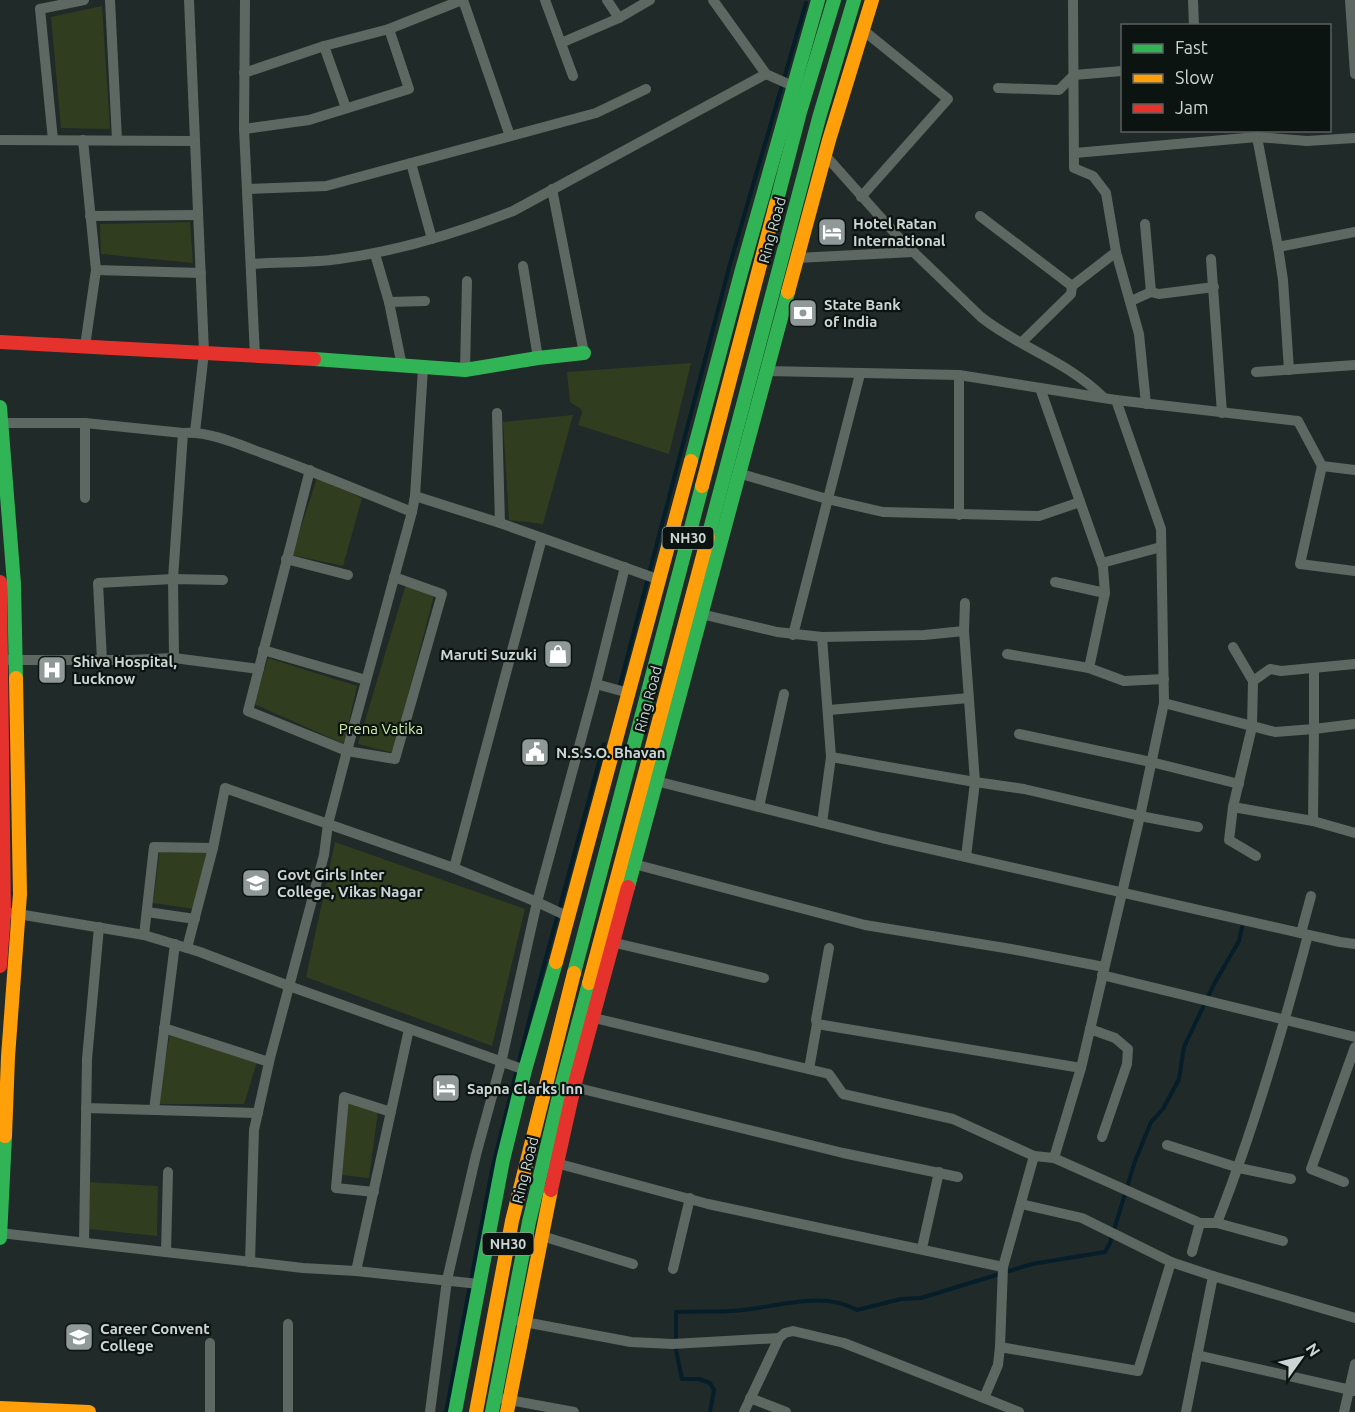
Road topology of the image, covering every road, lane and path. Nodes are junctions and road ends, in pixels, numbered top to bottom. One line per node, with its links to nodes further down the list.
1 (84, 0): 39 (street)
2 (110, 0): 41 (street)
3 (189, 0): 42 (street)
4 (245, 0): 24 (street)
5 (462, 0): 19 (street); 35 (street)
6 (545, 0): 21 (street)
7 (607, 0): 17 (street)
8 (650, 0): 17 (street)
9 (713, 0): 28 (street)
10 (818, 0): 29 (main road)
11 (834, 0): 148 (main road, Ring Road / NH30)
12 (872, 0): 20 (main road)
13 (1073, 0): 26 (street)
14 (1193, 0): 18 (street)
15 (1350, 0): 25 (street)
16 (855, 3): 191 (main road, Ring Road / NH30)
17 (619, 18): 21 (street)
18 (1194, 24)
19 (389, 29): 22 (street); 32 (street)
20 (863, 30): 45 (main road); 49 (street)
21 (561, 43): 27 (street)
22 (324, 46): 24 (street); 32 (street)
23 (1121, 71): 26 (street)
24 (244, 73): 33 (street)
25 (1355, 74)
26 (1074, 75): 30 (street); 44 (street)
27 (573, 76)
28 (771, 77): 29 (street); 48 (street)
29 (791, 86): 120 (main road)
30 (998, 88)
31 (646, 89): 35 (street)
32 (346, 108): 33 (street)
33 (244, 129): 47 (street)
34 (1200, 132): 43 (street)
35 (510, 136): 46 (street)
36 (1257, 137): 37 (street); 43 (street); 56 (street)
37 (1355, 138)
38 (0, 140): 39 (street)
39 (53, 140): 40 (street)
40 (83, 140): 41 (street); 51 (street)
41 (117, 141): 42 (street)
42 (195, 141): 50 (street)
43 (1200, 142): 44 (street)
44 (1075, 153): 58 (street)
45 (825, 155): 49 (street); 60 (main road)
46 (411, 163): 47 (street); 55 (street)
47 (247, 189): 62 (street)
48 (552, 189): 55 (street); 77 (street)
49 (861, 197): 57 (street)
50 (198, 215): 51 (street); 65 (street)
51 (90, 216): 64 (street)
52 (980, 216): 67 (street)
53 (1145, 224): 69 (street)
54 (1355, 232): 56 (street)
55 (432, 239): 59 (street)
56 (1278, 247): 84 (street)
57 (913, 252): 60 (street); 74 (street)
58 (1116, 252): 67 (street); 71 (street)
59 (375, 254): 62 (street); 72 (street)
60 (797, 258): 85 (main road)
61 (1211, 259): 68 (street)
62 (252, 264): 78 (street)
63 (523, 266): 79 (street)
64 (96, 270): 65 (street); 75 (street)
65 (201, 273): 76 (street)
66 (467, 281): 83 (street)
67 (1072, 286): 74 (street)
68 (1214, 287): 69 (street); 94 (street)
69 (1151, 292): 71 (street)
70 (424, 301): 72 (street)
71 (1131, 301): 92 (street)
72 (389, 302): 81 (street)
73 (0, 342): 75 (main road)
74 (1022, 342): 90 (street)
75 (85, 346): 76 (main road)
76 (204, 352): 78 (main road); 98 (street)
77 (585, 353): 79 (main road)
78 (255, 356): 81 (main road)
79 (538, 358): 83 (main road)
80 (1355, 365): 84 (street)
81 (402, 366): 82 (main road)
82 (423, 368): 83 (main road); 104 (street)
83 (465, 370)
84 (1288, 370): 86 (street)
85 (766, 371): 87 (street); 103 (main road)
86 (1256, 372)
87 (860, 374): 88 (street); 106 (street)
88 (959, 375): 89 (street); 109 (street)
89 (1040, 388): 90 (street); 107 (street)
90 (1103, 397): 91 (street)
91 (1116, 400): 92 (street); 112 (street)
92 (1146, 404): 94 (street)
93 (0, 407): 96 (main road)
94 (1222, 412): 100 (street)
95 (497, 413): 110 (street)
96 (1, 423): 97 (street); 136 (main road)
97 (85, 423): 99 (street); 105 (street)
98 (195, 432): 99 (street); 101 (street)
99 (183, 433): 119 (street)
100 (1322, 466): 102 (street); 116 (street)
101 (310, 470): 108 (street); 113 (street)
102 (1355, 470)
103 (738, 473): 106 (street); 126 (main road)
104 (415, 496): 108 (street); 110 (street)
105 (85, 498)
106 (827, 499): 109 (street); 129 (street)
107 (1080, 502): 109 (street); 114 (street)
108 (412, 512): 118 (street)
109 (959, 515)
110 (500, 523): 111 (street)
111 (542, 538): 115 (street); 179 (street)
112 (1161, 547): 114 (street); 142 (street)
113 (286, 560): 117 (street); 132 (street)
114 (1102, 563): 124 (street)
115 (625, 567): 120 (street); 145 (street)
116 (1355, 570)
117 (348, 575)
118 (394, 577): 143 (street); 157 (street)
119 (173, 579): 121 (street); 134 (street); 137 (street)
120 (657, 579): 146 (main road)
121 (223, 580)
122 (0, 582): 127 (main road)
123 (1055, 582): 124 (street)
124 (1105, 593): 139 (street)
125 (965, 603): 128 (street)
126 (700, 614): 129 (street); 162 (main road)
127 (0, 621): 135 (main road)
128 (964, 631): 130 (street); 149 (street)
129 (793, 635): 130 (street)
130 (822, 637): 151 (street)
131 (1233, 647): 144 (street)
132 (263, 650): 141 (street); 143 (street)
133 (1007, 654): 139 (street)
134 (174, 658): 137 (street); 141 (street)
135 (0, 660): 136 (street); 152 (main road)
136 (16, 660): 137 (street); 159 (main road)
137 (102, 660)
138 (1355, 664): 140 (street)
139 (1089, 668): 142 (street)
140 (1314, 668): 144 (street); 155 (street)
141 (259, 669): 157 (street)
142 (1164, 679): 150 (street)
143 (366, 680): 157 (street)
144 (1253, 681): 154 (street)
145 (601, 686): 146 (street); 182 (street)
146 (626, 692): 148 (main road); 186 (main road)
147 (784, 694): 165 (street)
148 (646, 697): 269 (main road, Ring Road / NH30)
149 (969, 698): 151 (street); 163 (street)
150 (1164, 703): 154 (street); 161 (street)
151 (829, 710): 160 (street)
152 (0, 713): 158 (main road)
153 (1355, 724): 155 (street)
154 (1252, 727): 155 (street); 164 (street)
155 (1314, 729): 168 (street)
156 (1019, 734): 161 (street)
157 (347, 751): 170 (street)
158 (1, 756): 159 (street); 173 (main road)
159 (18, 756): 174 (main road)
160 (831, 757): 163 (street); 169 (street)
161 (1151, 762): 164 (street); 167 (street)
162 (656, 781): 165 (street); 178 (main road)
163 (975, 782): 167 (street); 177 (street)
164 (1239, 784): 166 (street)
165 (759, 807): 169 (street)
166 (1233, 807): 168 (street); 176 (street)
167 (1140, 816): 171 (street); 180 (street)
168 (1313, 821): 172 (street)
169 (822, 823): 177 (street)
170 (328, 824): 175 (street); 179 (street); 199 (street)
171 (1198, 827)
172 (1355, 833)
173 (3, 837): 174 (street); 184 (main road)
174 (20, 838): 185 (main road)
175 (213, 848): 183 (street); 187 (street)
176 (1256, 856)
177 (966, 857): 180 (street)
178 (634, 864): 191 (main road); 197 (street)
179 (454, 868): 182 (street)
180 (1122, 892): 190 (street); 197 (street)
181 (1311, 896): 190 (street)
182 (537, 902): 186 (street); 209 (street)
183 (147, 912): 187 (street); 189 (street)
184 (2, 913): 185 (street); 196 (main road)
185 (19, 914): 188 (street); 233 (main road)
186 (566, 916): 209 (main road)
187 (195, 919): 194 (street)
188 (99, 927): 189 (street); 213 (street)
189 (144, 934): 192 (street)
190 (1304, 934): 193 (street); 201 (street)
191 (607, 941): 198 (street); 200 (main road); 212 (main road, Ring Road / NH30)
192 (175, 944): 194 (street); 203 (street)
193 (1355, 944)
194 (187, 948): 199 (street)
195 (829, 948): 202 (street)
196 (0, 966)
197 (1103, 971): 201 (street); 205 (street)
198 (764, 978)
199 (289, 986): 204 (street); 208 (street)
200 (594, 1018): 211 (street); 212 (main road)
201 (1285, 1021): 206 (street); 222 (street)
202 (818, 1024): 210 (street); 211 (street)
203 (164, 1028): 208 (street); 214 (street)
204 (409, 1029): 209 (street); 215 (street)
205 (1090, 1029): 210 (street); 217 (street)
206 (1355, 1037)
207 (1355, 1047): 227 (street)
208 (269, 1062): 216 (street)
209 (515, 1067): 247 (street); 248 (main road)
210 (1081, 1068): 220 (street)
211 (809, 1069): 219 (street)
212 (568, 1086): 221 (main road); 224 (street); 250 (main road, Ring Road / NH30)
213 (86, 1108): 214 (street); 236 (street)
214 (154, 1110): 216 (street)
215 (391, 1112): 228 (street); 228 (street)
216 (258, 1113): 240 (street)
217 (1102, 1137)
218 (1167, 1145): 222 (street)
219 (1034, 1156): 220 (street); 230 (street)
220 (1054, 1158): 231 (street)
221 (556, 1163): 229 (street); 234 (main road)
222 (1239, 1168): 226 (street); 232 (street)
223 (168, 1172): 238 (street)
224 (939, 1172): 225 (street); 237 (street)
225 (958, 1177)
226 (1291, 1179)
227 (1344, 1182)
228 (374, 1192): 245 (street)
229 (690, 1198): 237 (street); 244 (street)
230 (1021, 1204): 241 (street); 243 (street)
231 (1200, 1222): 232 (street); 239 (street)
232 (1217, 1223): 235 (street)
233 (0, 1235): 236 (street)
234 (542, 1236): 242 (street); 251 (main road)
235 (1283, 1240)
236 (84, 1242): 238 (street)
237 (922, 1248): 243 (street)
238 (166, 1252): 240 (street)
239 (1192, 1252)
240 (250, 1262): 245 (street)
241 (1171, 1262): 246 (street); 255 (street)
242 (633, 1264)
243 (1003, 1267): 255 (street)
244 (673, 1269)
245 (356, 1271): 247 (street)
246 (1213, 1276): 249 (street); 256 (street)
247 (449, 1281): 248 (street); 267 (street)
248 (475, 1284): 268 (main road)
249 (1355, 1318)
250 (510, 1321): 251 (street); 259 (main road, Ring Road / NH30)
251 (525, 1321): 253 (street); 262 (main road)
252 (288, 1324): 266 (street)
253 (779, 1338): 260 (street); 261 (street)
254 (210, 1343): 265 (street)
255 (1000, 1347): 261 (street)
256 (1197, 1355): 258 (street); 275 (street)
257 (1355, 1365): 258 (street)
258 (1352, 1390): 276 (street)
259 (495, 1396): 262 (street); 270 (main road, Ring Road / NH30)
260 (750, 1398): 272 (street); 273 (street)
261 (984, 1398): 274 (street)
262 (508, 1406): 271 (street)
263 (0, 1408): 264 (main road)
264 (89, 1412)
265 (210, 1412)
266 (288, 1412)
267 (430, 1412)
268 (455, 1412)
269 (476, 1412)
270 (492, 1412)
271 (574, 1412)
272 (744, 1412)
273 (786, 1412)
274 (1019, 1412)
275 (1186, 1412)
276 (1344, 1412)

